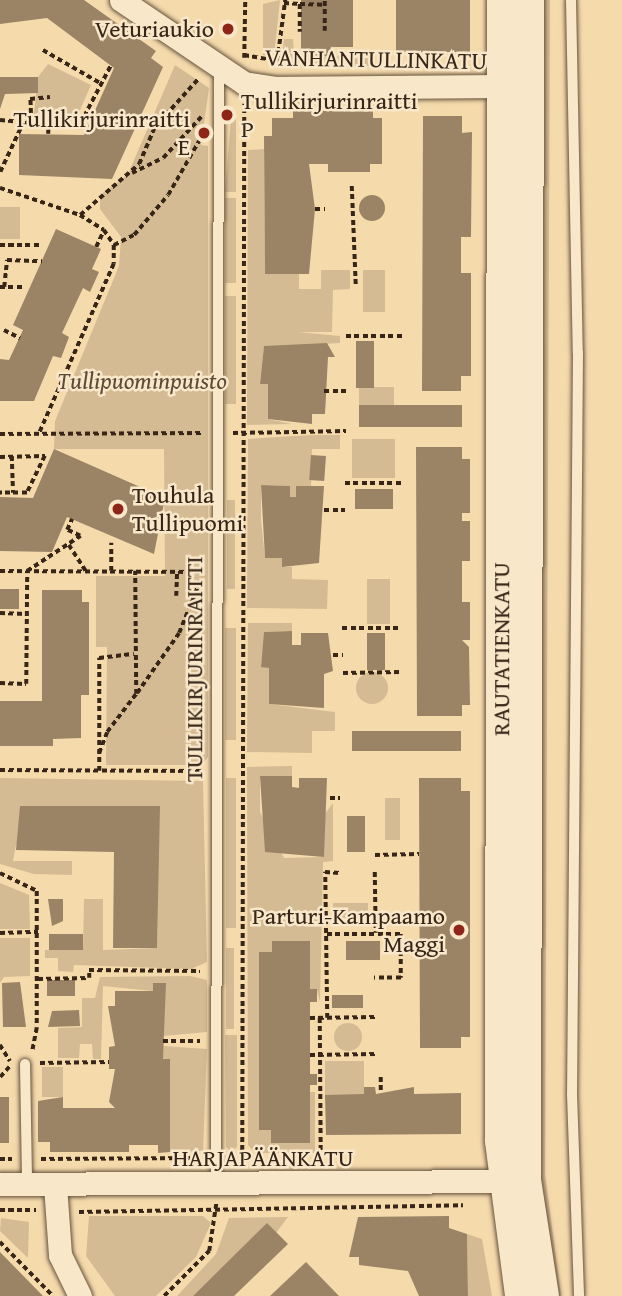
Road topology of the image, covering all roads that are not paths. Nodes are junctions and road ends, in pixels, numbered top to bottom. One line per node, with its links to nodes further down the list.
1 (121, 0): 5 (street, VANHANTULLINKATU)
2 (503, 0): 6 (main road, RAUTATIENKATU)
3 (528, 0): 6 (main road, RAUTATIENKATU)
4 (571, 0): 16 (lane)
5 (218, 68): 6 (street, VANHANTULLINKATU); 11 (lane, TULLIKIRJURINRAITTI)
6 (516, 86): 8 (main road, RAUTATIENKATU)
7 (26, 1064): 10 (lane)
8 (514, 1181): 11 (street, HARJAPÄÄNKATU); 14 (main road, RAUTATIENKATU); 15 (main road, RAUTATIENKATU)
9 (0, 1184): 10 (street, HARJAPÄÄNKATU)
10 (27, 1184): 12 (street, HARJAPÄÄNKATU)
11 (216, 1184): 12 (street, HARJAPÄÄNKATU)
12 (55, 1185): 13 (street)
13 (79, 1296)
14 (521, 1296)
15 (543, 1296)
16 (579, 1296)

